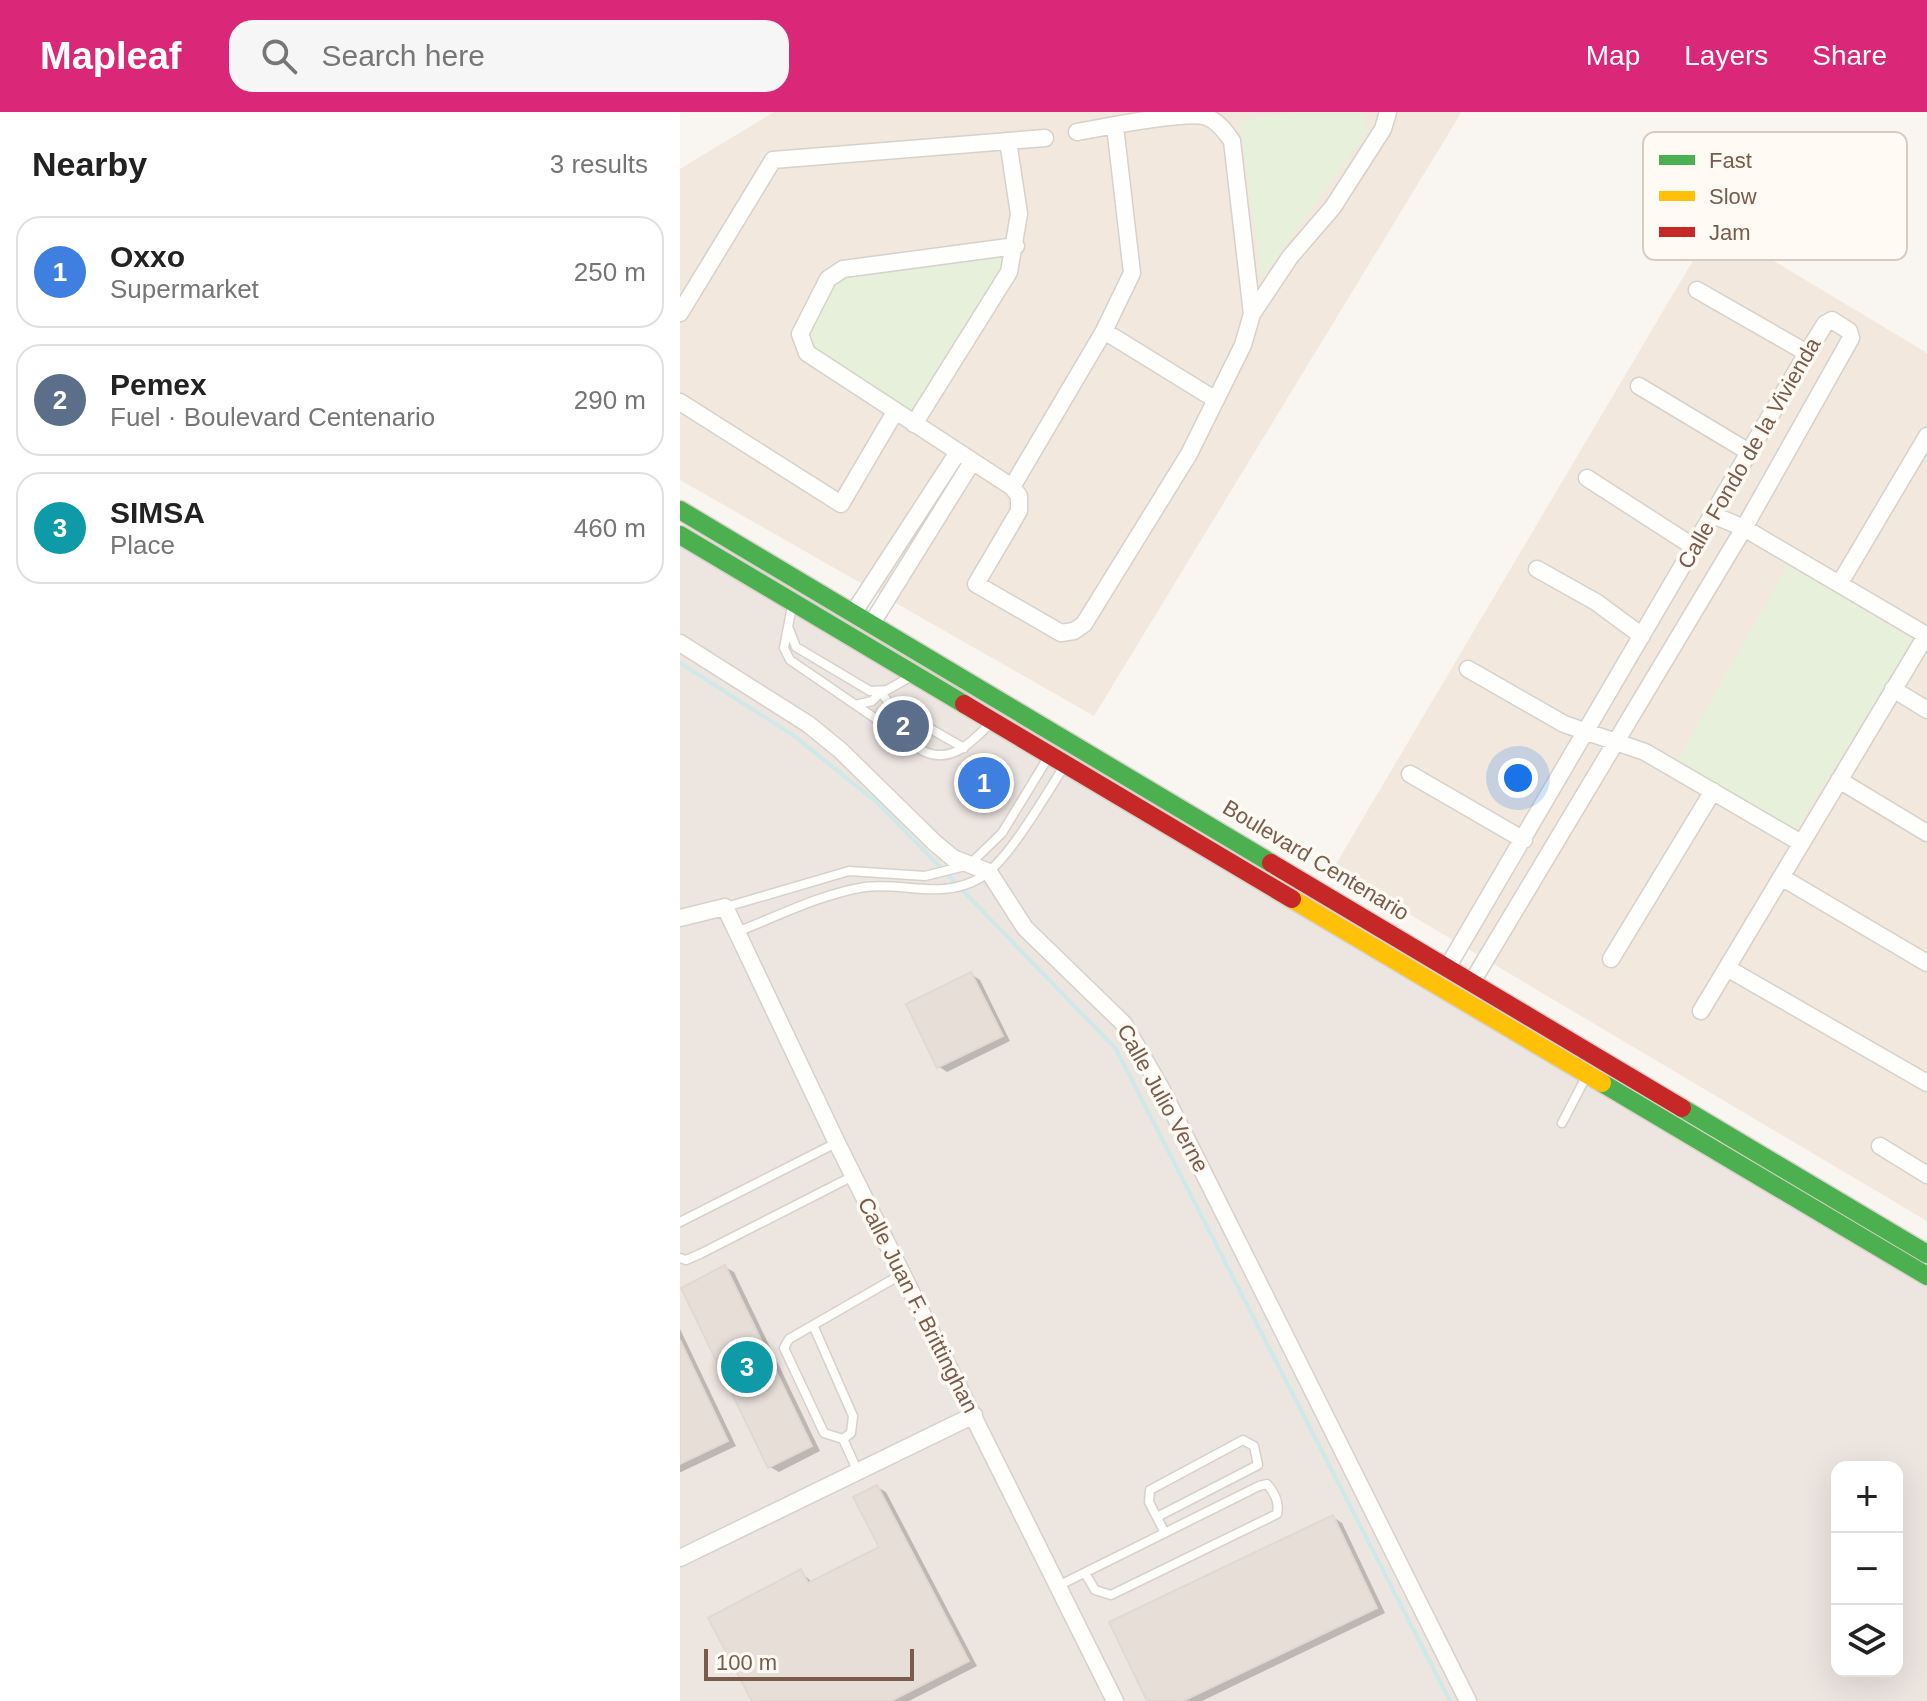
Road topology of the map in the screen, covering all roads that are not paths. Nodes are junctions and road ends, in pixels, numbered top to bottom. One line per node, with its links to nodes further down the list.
1 (1388, 112): 9 (street)
2 (1115, 126): 3 (street); 9 (street); 10 (street)
3 (1077, 132)
4 (1045, 138): 5 (street)
5 (1008, 141): 6 (street); 8 (street)
6 (1016, 246): 15 (street); 16 (street)
7 (1697, 290): 11 (street)
8 (680, 313)
9 (1252, 314): 13 (street)
10 (1104, 331): 13 (street); 21 (street)
11 (1807, 353): 18 (street, Calle Fondo de la Vivienda); 24 (street, Calle Fondo de la Vivienda)
12 (1639, 386): 18 (street)
13 (1216, 400): 21 (street)
14 (680, 402): 15 (street)
15 (895, 412): 16 (street)
16 (914, 424): 19 (street)
17 (1927, 436): 29 (street)
18 (1749, 452): 23 (street, Calle Fondo de la Vivienda)
19 (965, 457): 21 (street); 31 (street); 32 (street)
20 (1587, 478): 26 (street)
21 (1012, 487)
22 (680, 512): 31 (main road, Boulevard Centenario)
23 (1713, 515): 24 (street); 26 (street, Calle Fondo de la Vivienda)
24 (1744, 528): 29 (street); 47 (street, Calle Fondo de la Vivienda)
25 (680, 535): 28 (main road, Boulevard Centenario)
26 (1694, 547): 35 (street, Calle Fondo de la Vivienda)
27 (1537, 569): 35 (street)
28 (753, 577): 30 (main road, Boulevard Centenario); 32 (main road)
29 (1840, 583): 34 (street)
30 (793, 600): 33 (lane); 38 (main road, Boulevard Centenario)
31 (854, 612): 32 (main road, Boulevard Centenario)
32 (872, 623): 46 (main road, Boulevard Centenario)
33 (788, 624): 40 (lane); 41 (lane)
34 (1927, 634): 39 (street)
35 (1642, 636): 45 (street, Calle Fondo de la Vivienda)
36 (680, 643): 58 (street)
37 (1468, 669): 45 (street)
38 (917, 673): 40 (lane); 43 (main road, Boulevard Centenario)
39 (1893, 689): 42 (street); 53 (street)
40 (881, 692): 41 (lane); 44 (lane)
41 (858, 704): 50 (lane)
42 (1927, 710)
43 (995, 719): 49 (lane); 51 (main road, Boulevard Centenario)
44 (902, 722): 49 (lane); 50 (lane)
45 (1587, 731): 47 (street); 56 (street, Calle Fondo de la Vivienda)
46 (1062, 735): 48 (main road, Boulevard Centenario); 51 (lane)
47 (1615, 742): 54 (street); 71 (street, Calle Fondo de la Vivienda)
48 (1079, 745): 51 (lane); 61 (main road, Boulevard Centenario)
49 (964, 748): 50 (lane)
50 (923, 751)
51 (1059, 758): 58 (lane); 59 (lane); 63 (main road, Boulevard Centenario)
52 (1410, 774): 56 (street)
53 (1839, 780): 55 (street); 57 (street)
54 (1713, 791): 57 (street); 67 (street)
55 (1927, 833)
56 (1524, 840): 69 (street, Calle Fondo de la Vivienda)
57 (1801, 843): 60 (street)
58 (962, 867): 59 (street); 62 (lane)
59 (989, 872): 65 (lane); 98 (street, Calle Julio Verne)
60 (1781, 877): 68 (street); 70 (street)
61 (1323, 893): 63 (main road); 69 (main road, Boulevard Centenario)
62 (725, 907): 64 (street); 65 (street, Calle Juan F. Brittinghan)
63 (1312, 912): 66 (main road, Boulevard Centenario)
64 (680, 918)
65 (737, 932): 77 (street, Calle Juan F. Brittinghan)
66 (1369, 946): 71 (main road); 74 (main road, Boulevard Centenario)
67 (1611, 959)
68 (1927, 963)
69 (1447, 968): 71 (main road, Boulevard Centenario)
70 (1727, 968): 72 (street); 75 (street)
71 (1472, 982): 73 (main road, Boulevard Centenario)
72 (1701, 1011)
73 (1597, 1057): 74 (lane); 81 (main road, Boulevard Centenario)
74 (1586, 1077): 76 (lane); 82 (main road, Boulevard Centenario)
75 (1927, 1083)
76 (1562, 1123)
77 (837, 1143): 80 (street, Calle Juan F. Brittinghan); 83 (lane)
78 (1880, 1146): 79 (street)
79 (1927, 1175)
80 (854, 1176): 85 (lane); 86 (street, Calle Juan F. Brittinghan)
81 (1810, 1184): 82 (main road); 84 (main road, Boulevard Centenario)
82 (1799, 1202): 87 (main road, Boulevard Centenario)
83 (680, 1222)
84 (1927, 1254)
85 (680, 1258)
86 (902, 1274): 88 (lane); 89 (street, Calle Juan F. Brittinghan)
87 (1927, 1276)
88 (813, 1325): 90 (lane); 90 (lane)
89 (974, 1415): 91 (street); 96 (street, Calle Juan F. Brittinghan)
90 (843, 1439): 91 (lane)
91 (858, 1472): 94 (street)
92 (1157, 1517): 92 (lane); 93 (lane)
93 (1165, 1533): 95 (lane); 95 (lane)
94 (680, 1558)
95 (1085, 1573): 96 (lane)
96 (1058, 1586): 97 (street, Calle Juan F. Brittinghan)
97 (1115, 1701)
98 (1468, 1701)

